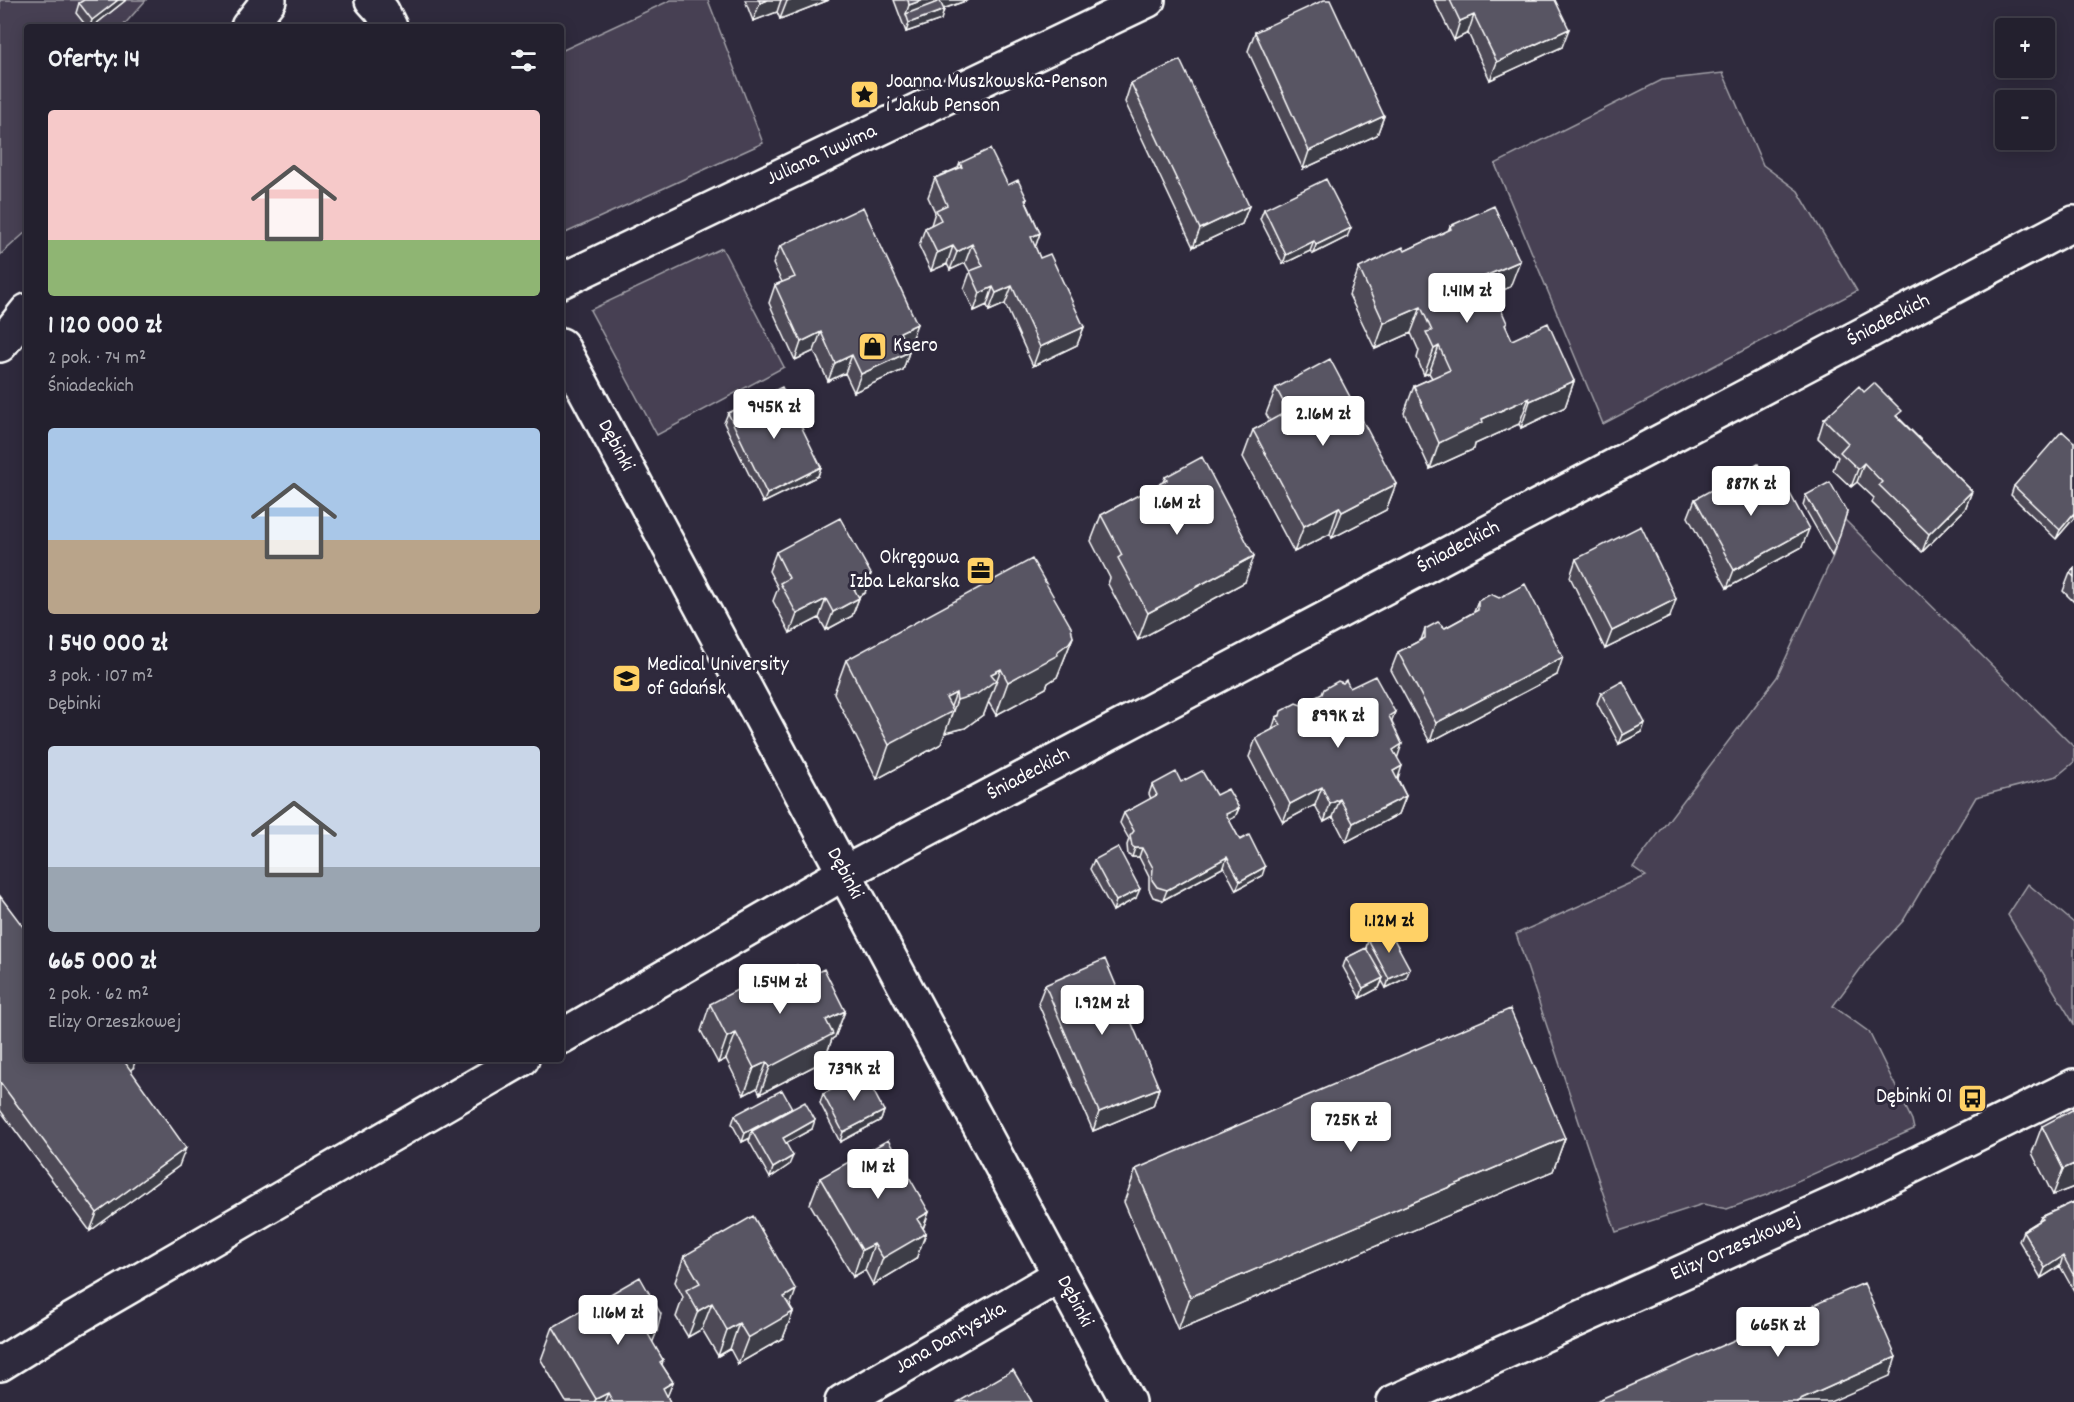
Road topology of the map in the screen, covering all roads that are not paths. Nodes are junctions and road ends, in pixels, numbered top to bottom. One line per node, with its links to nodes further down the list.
1 (269, 0): 4 (street)
2 (372, 0): 5 (street)
3 (1148, 0): 7 (street, Juliana Tuwima)
4 (250, 24)
5 (388, 24)
6 (2074, 224): 11 (street, Śniadeckich)
7 (564, 280)
8 (24, 315): 9 (street)
9 (0, 345)
10 (564, 351): 11 (street, Dębinki)
11 (844, 873): 12 (street, Śniadeckich); 15 (street, Dębinki)
12 (564, 1035)
13 (517, 1062): 16 (street)
14 (2074, 1086): 19 (street, Elizy Orzeszkowej)
15 (1060, 1275): 17 (street, Jana Dantyszka); 18 (street, Dębinki)
16 (0, 1364)
17 (842, 1402)
18 (1128, 1402)
19 (1394, 1402)

